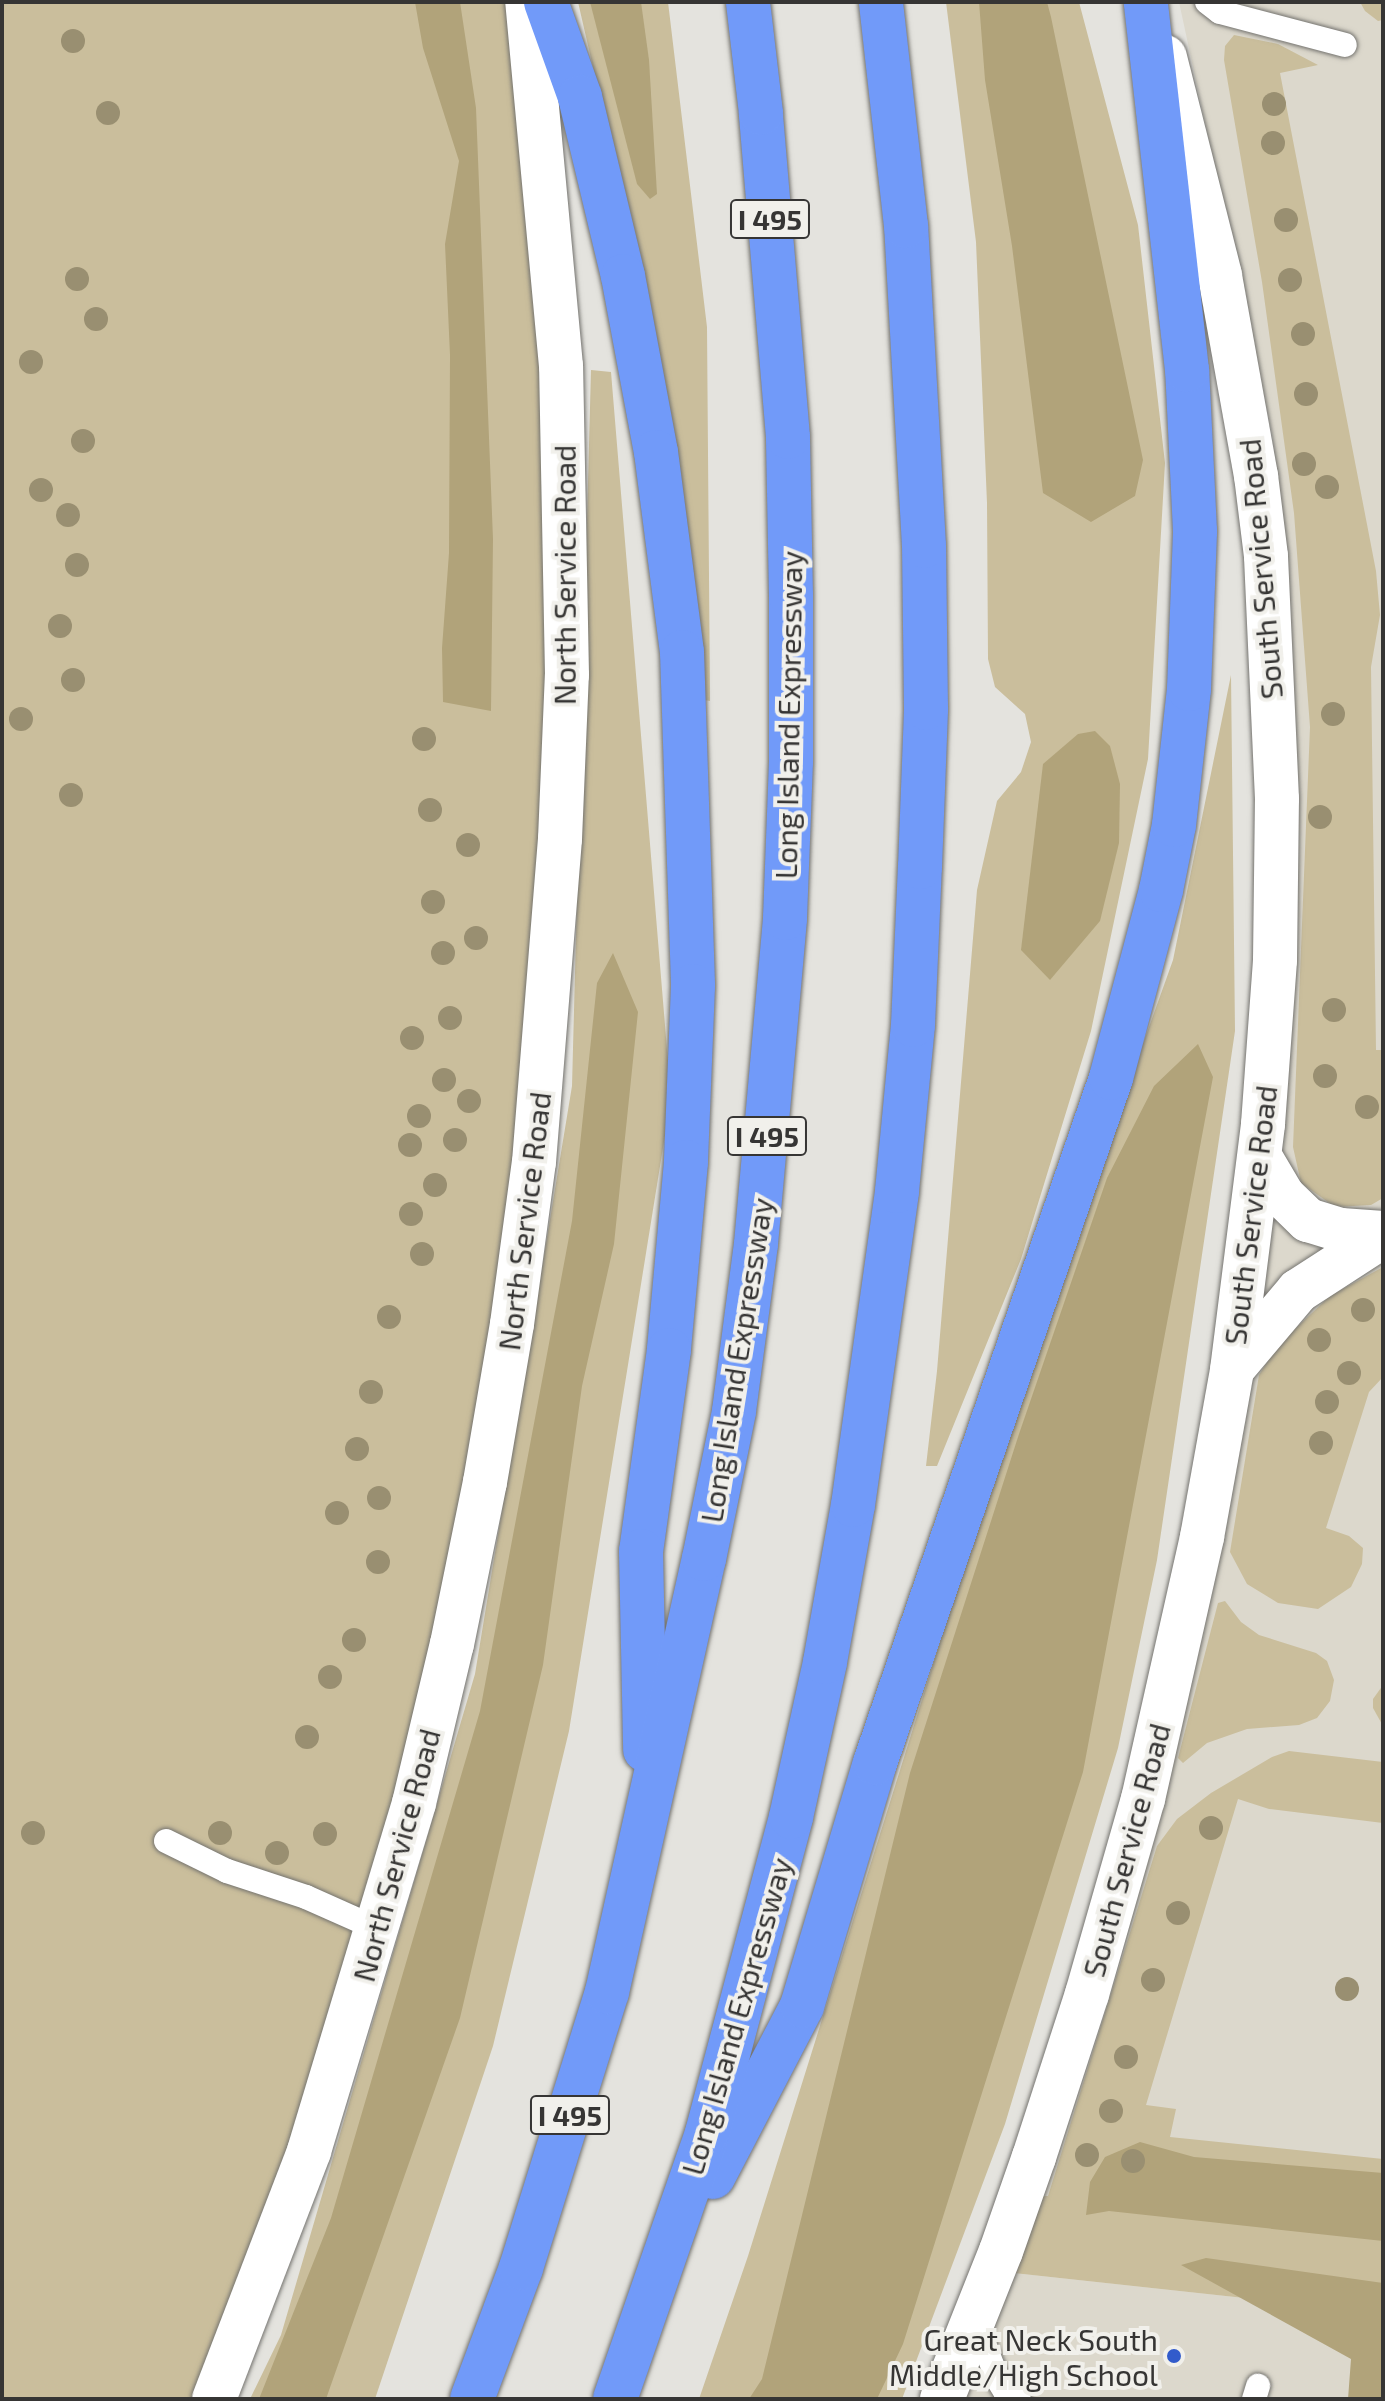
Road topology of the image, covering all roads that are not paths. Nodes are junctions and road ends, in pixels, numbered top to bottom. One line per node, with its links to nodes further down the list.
1 (527, 2): 13 (main road, North Service Road)
2 (546, 2): 11 (highway)
3 (748, 2): 11 (highway, Long Island Expressway / I 495)
4 (881, 2): 14 (highway, Long Island Expressway)
5 (1148, 2): 8 (main road, South Service Road); 14 (highway)
6 (1207, 2): 7 (lane)
7 (1345, 45)
8 (1260, 1157): 9 (main road); 10 (main road, South Service Road)
9 (1383, 1234): 10 (main road)
10 (1232, 1370): 15 (main road, South Service Road)
11 (646, 1824): 17 (highway, Long Island Expressway / I 495)
12 (166, 1841): 13 (lane)
13 (378, 1929): 16 (main road, North Service Road)
14 (655, 2289): 18 (highway, Long Island Expressway)
15 (975, 2319): 19 (main road, South Service Road); 20 (lane)
16 (214, 2399)
17 (472, 2399)
18 (615, 2399)
19 (942, 2399)
20 (1019, 2399)

